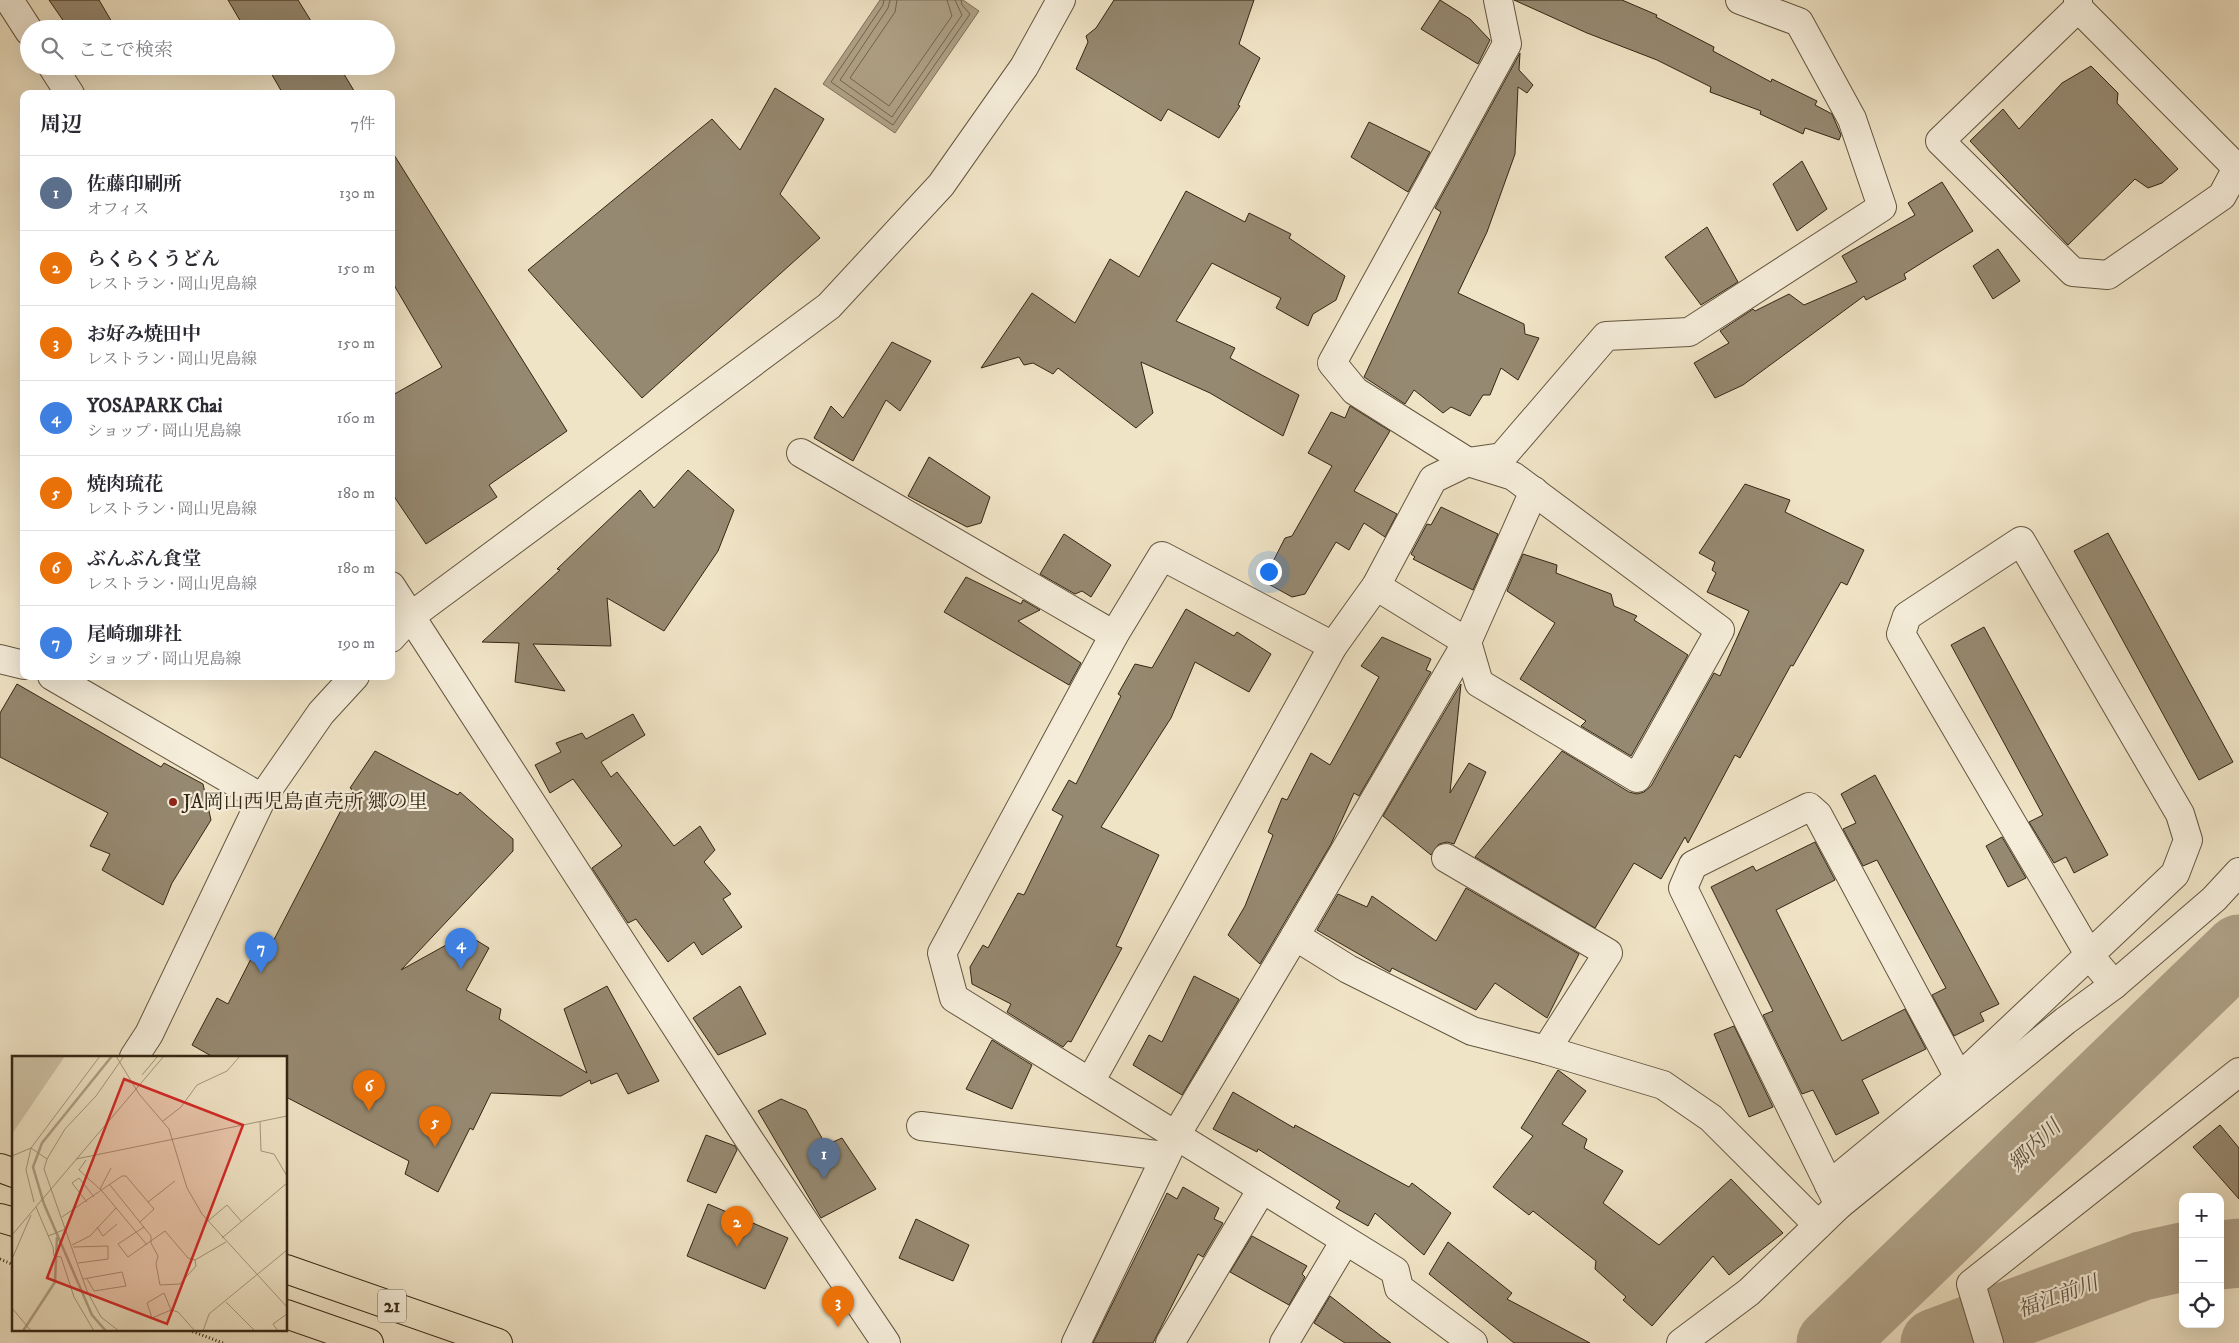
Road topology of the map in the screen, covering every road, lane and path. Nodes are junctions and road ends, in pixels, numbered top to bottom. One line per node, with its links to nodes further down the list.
1 (9, 0): 6 (street)
2 (1061, 0): 14 (street)
3 (1498, 0): 10 (street)
4 (1740, 0): 10 (street)
5 (2078, 4): 5 (street)
6 (22, 20)
7 (58, 75): 8 (street)
8 (67, 90)
9 (802, 453): 16 (street)
10 (1468, 462): 11 (street); 12 (street)
11 (1534, 491): 17 (street); 17 (street)
12 (1376, 586): 17 (street); 18 (street)
13 (395, 592): 14 (street)
14 (411, 616): 15 (street); 51 (street)
15 (395, 634)
16 (1114, 635): 18 (street); 32 (street)
17 (1467, 642): 26 (street)
18 (1333, 646): 32 (street)
19 (0, 659): 20 (street)
20 (20, 664)
21 (59, 680): 23 (street)
22 (351, 680): 23 (street)
23 (262, 798): 30 (street)
24 (1446, 858): 29 (street)
25 (2239, 872): 28 (street)
26 (1295, 936): 29 (street); 35 (street)
27 (2090, 956): 27 (street); 28 (street); 33 (street)
28 (2114, 985): 33 (street)
29 (1546, 1050): 40 (street)
30 (135, 1056)
31 (2239, 1072): 56 (street)
32 (1090, 1082): 35 (street)
33 (1964, 1088): 39 (street); 39 (street)
34 (920, 1126): 35 (street)
35 (1170, 1146): 38 (street); 52 (street)
36 (0, 1168): 37 (main road)
37 (12, 1172)
38 (1262, 1189): 41 (street); 53 (street)
39 (1834, 1195): 40 (street)
40 (1818, 1225): 47 (street)
41 (1345, 1241): 54 (street); 55 (street)
42 (0, 1259): 43 (path)
43 (12, 1263)
44 (288, 1270): 50 (main road, 21)
45 (288, 1315): 49 (main road, 21)
46 (189, 1330): 48 (path)
47 (1685, 1342)
48 (223, 1343)
49 (368, 1343)
50 (498, 1343)
51 (886, 1343)
52 (1076, 1343)
53 (1170, 1343)
54 (1284, 1343)
55 (1473, 1343)
56 (1988, 1343)

